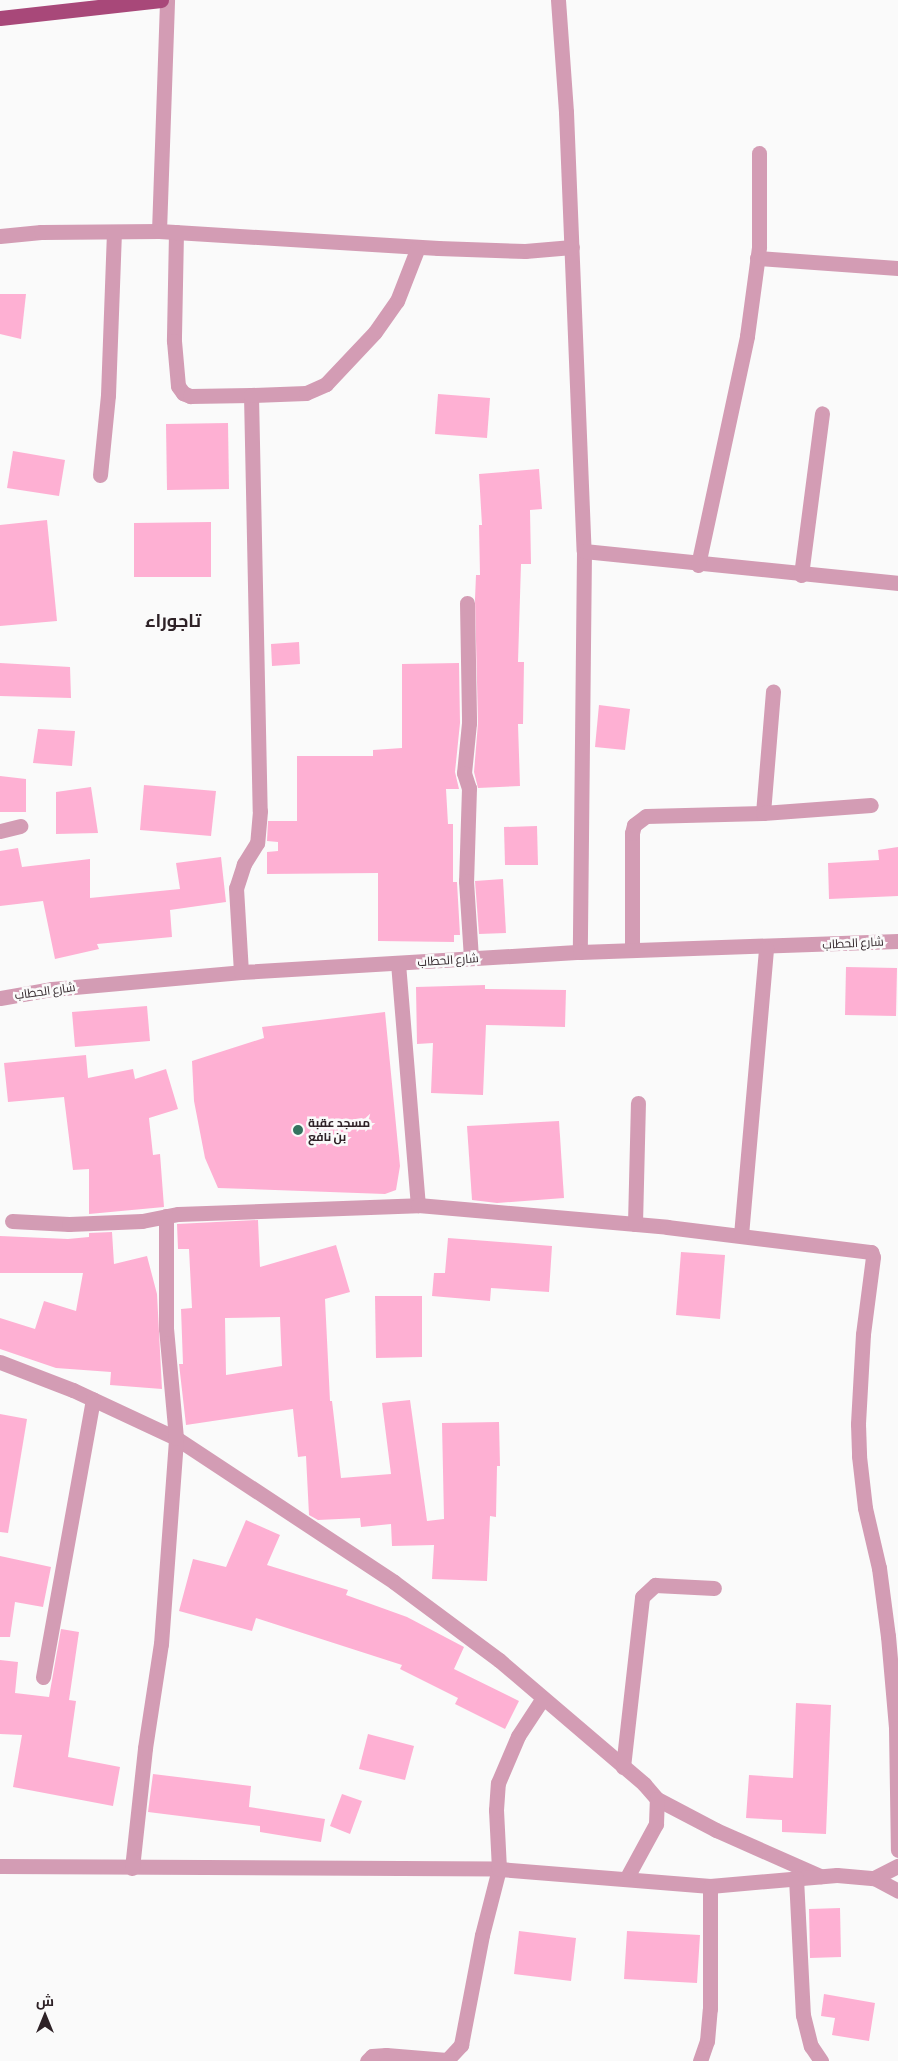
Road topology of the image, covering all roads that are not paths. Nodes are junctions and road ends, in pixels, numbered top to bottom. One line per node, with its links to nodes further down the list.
1 (161, 0): 4 (main road)
2 (167, 0): 6 (street)
3 (558, 0): 11 (street)
4 (0, 18)
5 (759, 153): 12 (street)
6 (159, 231): 7 (street); 8 (street)
7 (114, 232): 9 (street); 16 (street)
8 (176, 232): 10 (street); 14 (street)
9 (0, 236)
10 (418, 247): 11 (street); 14 (street)
11 (572, 247): 17 (street)
12 (757, 258): 13 (street); 18 (street)
13 (898, 268)
14 (251, 395): 33 (street)
15 (822, 414): 19 (street)
16 (100, 475)
17 (584, 551): 18 (street); 30 (street)
18 (698, 564): 19 (street)
19 (801, 575): 20 (street)
20 (898, 583)
21 (467, 603): 31 (street)
22 (773, 690): 24 (street)
23 (871, 805): 24 (street)
24 (763, 813): 29 (street)
25 (20, 826): 26 (street)
26 (0, 831)
27 (898, 941): 28 (street, شارع الحطاب)
28 (766, 948): 29 (street, شارع الحطاب); 40 (street)
29 (632, 950): 30 (street, شارع الحطاب)
30 (580, 952): 31 (street, شارع الحطاب)
31 (471, 958): 32 (street, شارع الحطاب)
32 (398, 963): 33 (street, شارع الحطاب); 36 (street)
33 (241, 972): 34 (street, شارع الحطاب)
34 (0, 998)
35 (638, 1103): 39 (street)
36 (418, 1205): 37 (street); 39 (street)
37 (166, 1216): 38 (street); 43 (street)
38 (12, 1221)
39 (635, 1224): 40 (street)
40 (740, 1235): 49 (street)
41 (0, 1362): 42 (street)
42 (93, 1399): 43 (street); 45 (street)
43 (176, 1438): 46 (street); 52 (street)
44 (714, 1588): 47 (street)
45 (42, 1677)
46 (543, 1698): 47 (street); 53 (street)
47 (623, 1767): 48 (street)
48 (657, 1799): 54 (street); 57 (street)
49 (898, 1850)
50 (0, 1866): 52 (street)
51 (898, 1866): 56 (street)
52 (132, 1868): 53 (street)
53 (499, 1869): 57 (street); 60 (street)
54 (820, 1876): 55 (street); 56 (street)
55 (796, 1878): 58 (street); 62 (street)
56 (874, 1878): 59 (street)
57 (626, 1880): 58 (street)
58 (710, 1886): 61 (street)
59 (898, 1891)
60 (367, 2061)
61 (700, 2061)
62 (821, 2061)

